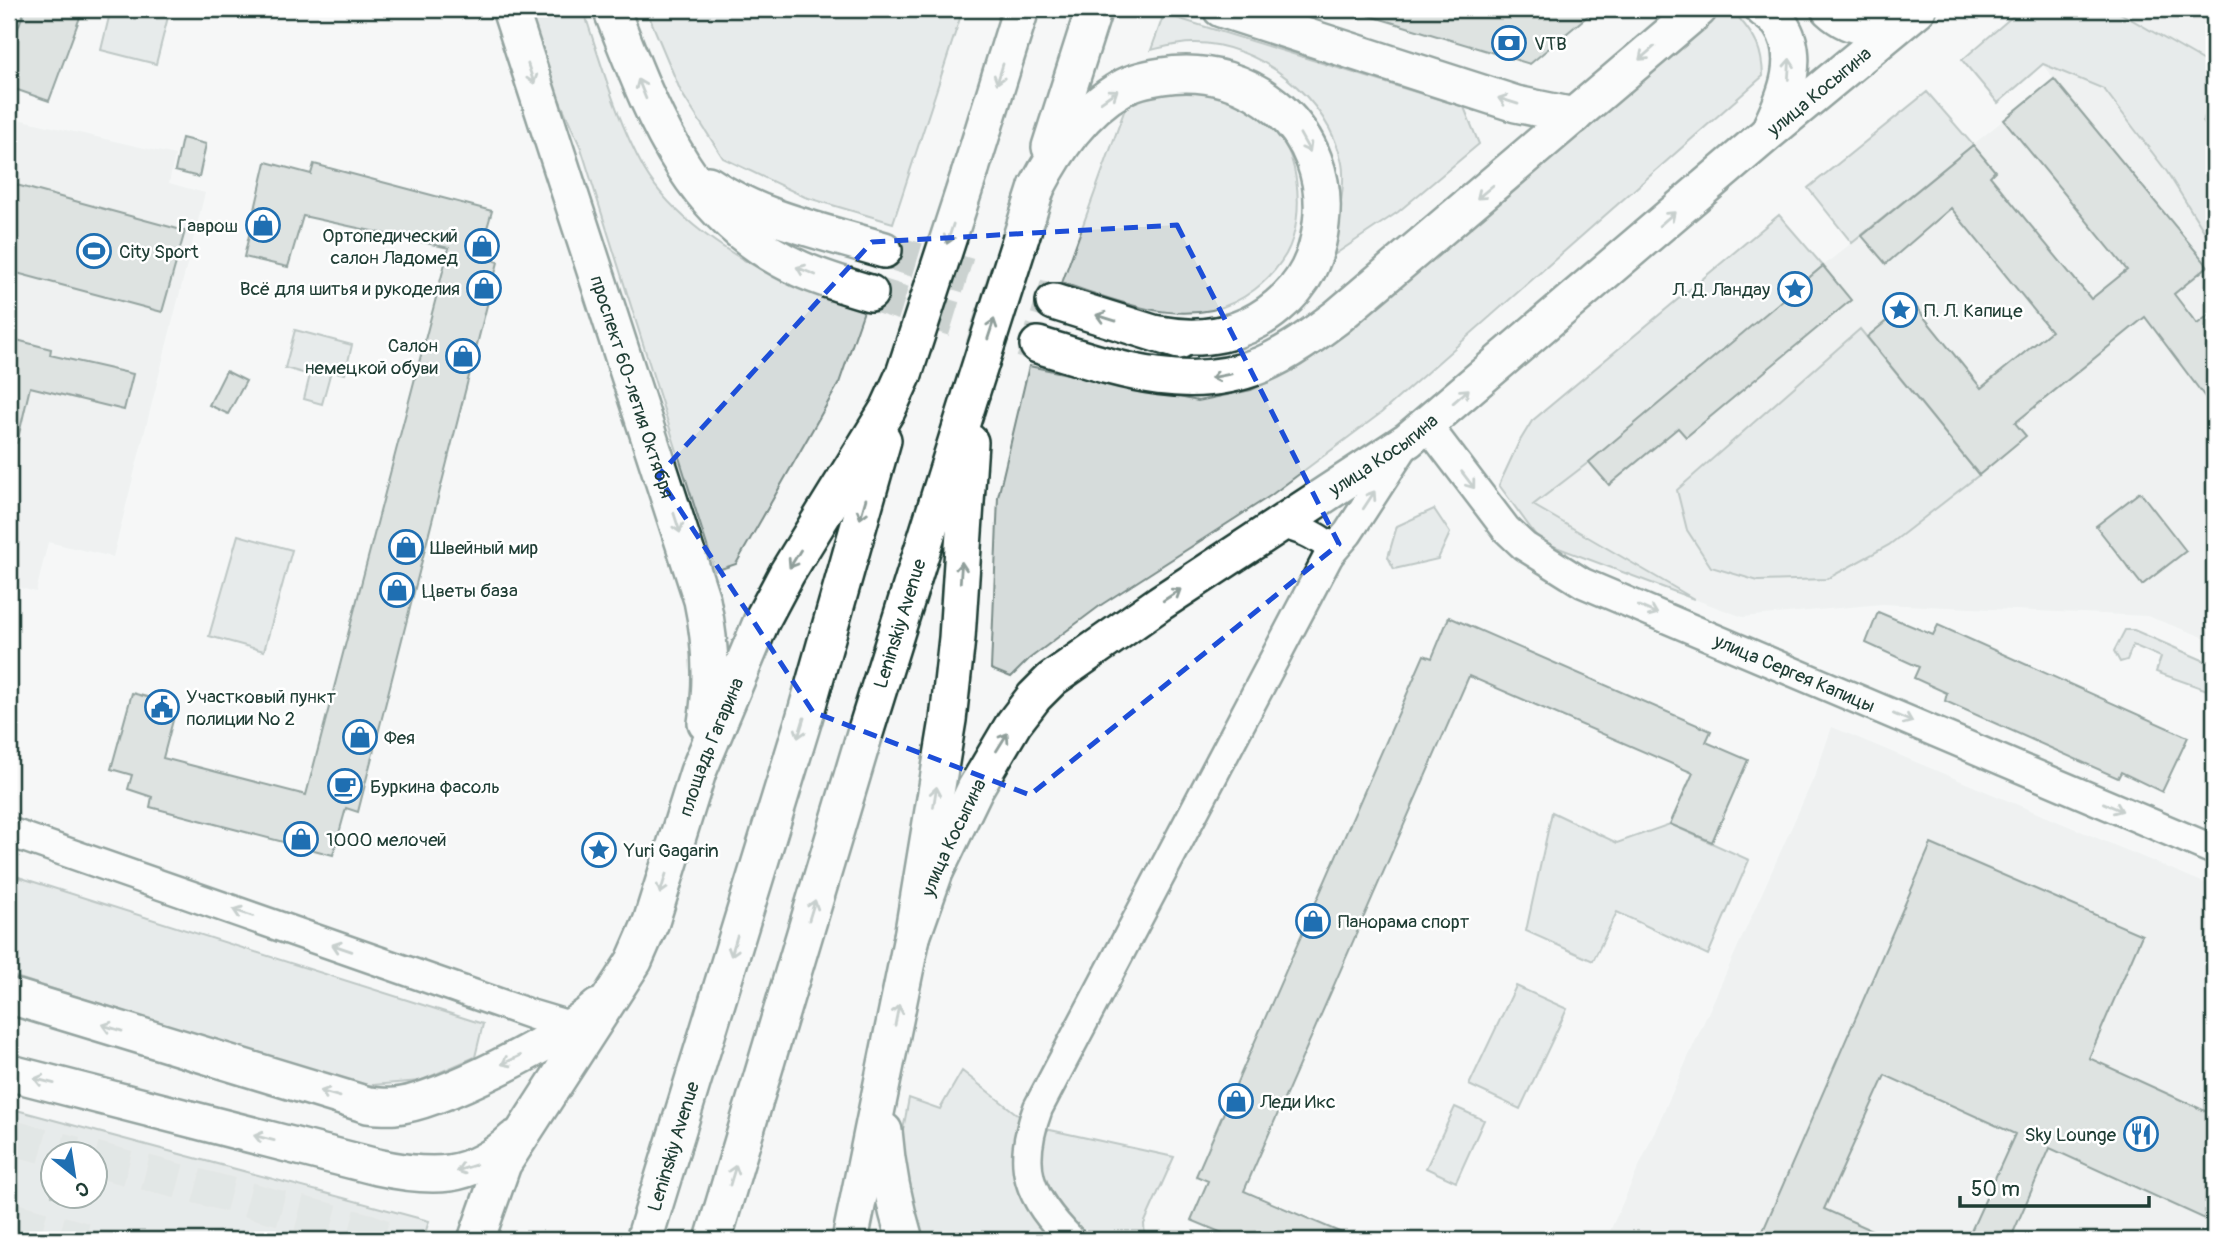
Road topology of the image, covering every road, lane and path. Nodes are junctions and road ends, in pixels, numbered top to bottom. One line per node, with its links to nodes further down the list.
1 (510, 9): 27 (main road, проспект 60-летия Октября, one-way to 27)
2 (611, 9): 11 (main road)
3 (617, 9): 11 (main road)
4 (1021, 9): 22 (main road, Leninskiy Avenue, one-way to 22, bridge)
5 (1094, 9): 15 (main road, Leninskiy Avenue)
6 (1221, 9): 12 (main road, one-way to 6)
7 (1763, 9): 13 (main road, one-way to 7)
8 (1829, 9): 10 (main road)
9 (1699, 10): 12 (main road, one-way to 12)
10 (1914, 12): 13 (main road, улица Косыгина)
11 (624, 43): 14 (main road, one-way to 11)
12 (1574, 116): 17 (main road, one-way to 17)
13 (1768, 133): 24 (main road, улица Косыгина, one-way to 13)
14 (663, 135): 16 (main road); 18 (main road, one-way to 14)
15 (1037, 187): 20 (main road, one-way to 20); 23 (main road, Leninskiy Avenue, one-way to 15, bridge)
16 (884, 250)
17 (1400, 262): 20 (main road); 21 (main road, one-way to 21)
18 (870, 293)
19 (1054, 302): 20 (main road, one-way to 19)
20 (1159, 334)
21 (1038, 345)
22 (904, 374): 27 (main road, площадь Гагарина, one-way to 27); 39 (main road, Leninskiy Avenue, one-way to 39)
23 (971, 394): 30 (main road, one-way to 23); 40 (main road, Leninskiy Avenue, one-way to 23)
24 (1418, 433): 25 (main road, улица Косыгина); 26 (street, one-way to 24); 29 (street, улица Сергея Капицы, one-way to 29)
25 (1280, 524): 26 (street); 30 (main road, улица Косыгина, one-way to 25)
26 (1329, 555): 44 (street)
27 (698, 772): 31 (main road, площадь Гагарина, one-way to 31)
28 (9, 832): 33 (street, one-way to 28)
29 (2214, 850)
30 (912, 937): 35 (main road, one-way to 30)
31 (617, 990): 33 (main road); 36 (main road, площадь Гагарина)
32 (9, 997): 33 (main road, one-way to 32)
33 (570, 1026)
34 (11, 1073): 36 (main road, one-way to 34)
35 (884, 1082): 37 (main road); 43 (main road)
36 (522, 1132): 38 (main road, площадь Гагарина)
37 (867, 1168): 41 (main road); 42 (main road)
38 (476, 1240)
39 (644, 1240)
40 (713, 1240)
41 (850, 1240)
42 (864, 1240)
43 (905, 1240)
44 (1071, 1240)

